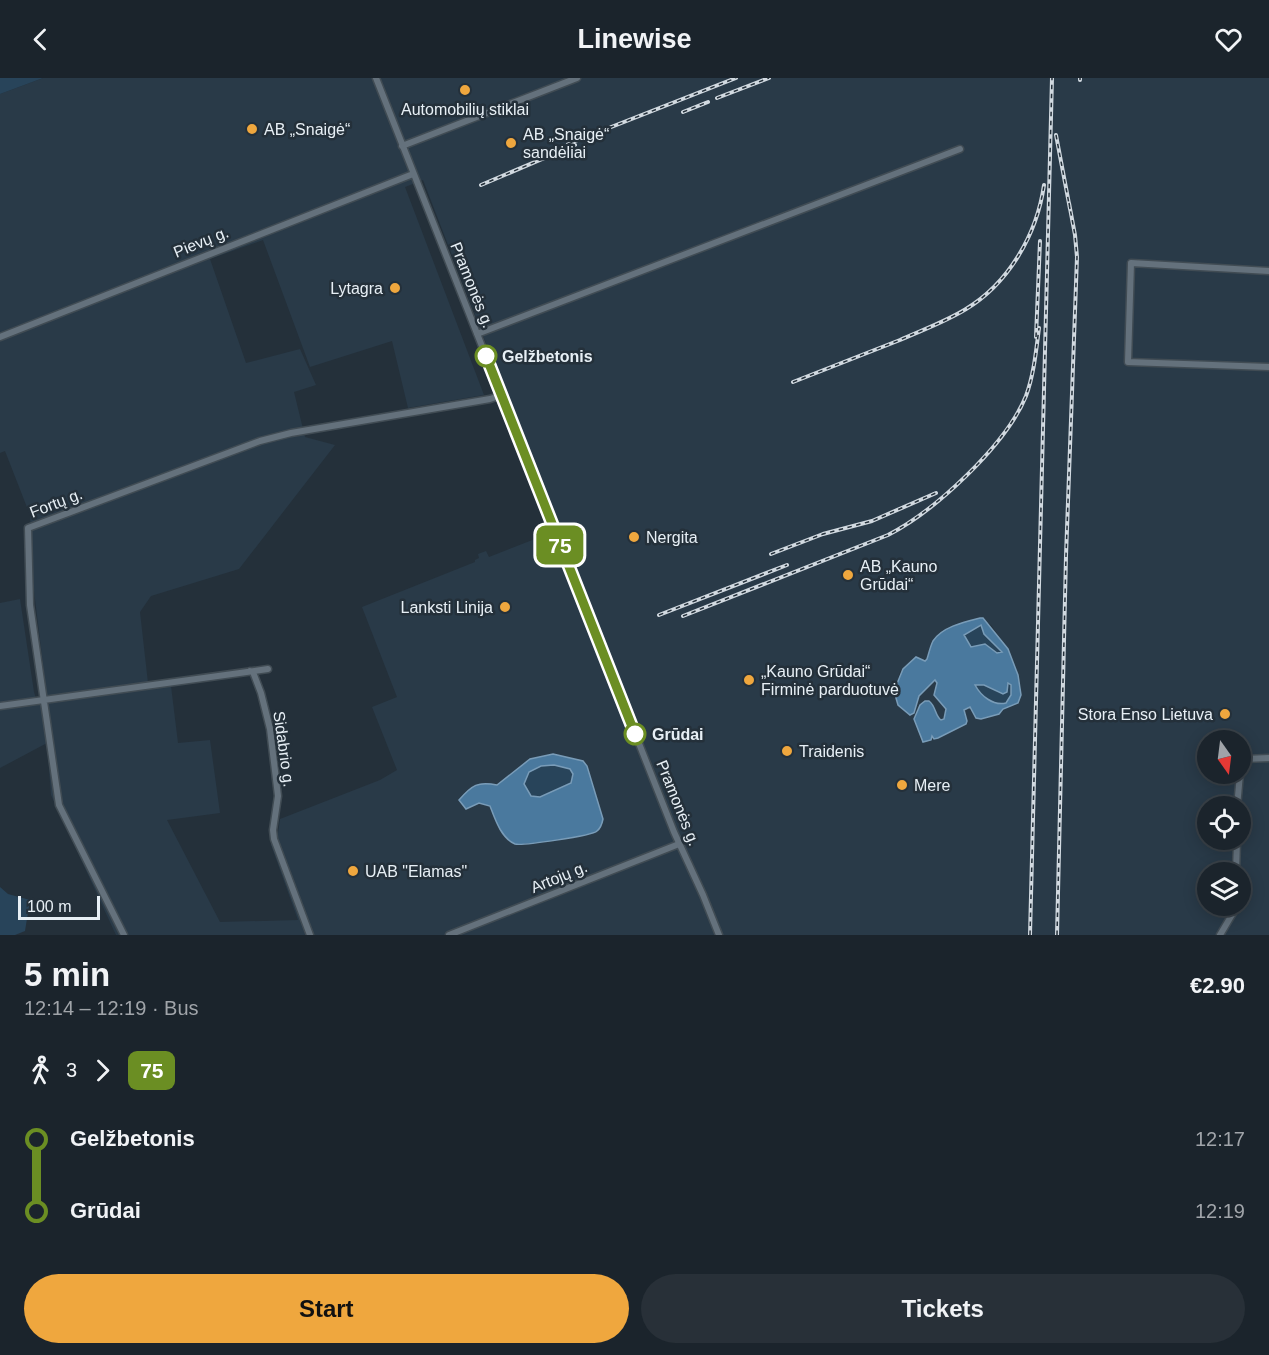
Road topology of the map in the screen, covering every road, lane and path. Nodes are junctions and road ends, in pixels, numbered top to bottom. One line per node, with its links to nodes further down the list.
1 (376, 78): 3 (street, Pramonės g.)
2 (577, 78): 3 (street)
3 (402, 146): 5 (street, Pramonės g.)
4 (960, 149): 7 (street)
5 (413, 174): 7 (street, Pramonės g.); 8 (street, Pievų g.)
6 (1269, 271): 9 (street)
7 (477, 334): 10 (street, Pramonės g.)
8 (0, 337)
9 (1269, 367)
10 (502, 395): 13 (street, Fortų g.); 17 (street, Pramonės g.)
11 (268, 669): 12 (street)
12 (250, 671): 13 (street); 20 (street, Sidabrio g.)
13 (44, 700): 14 (street); 19 (street, Fortų g.)
14 (0, 706)
15 (1269, 758): 16 (street)
16 (1251, 759)
17 (679, 844): 21 (street, Artojų g.); 22 (street, Pramonės g.)
18 (1231, 916): 23 (street)
19 (124, 935)
20 (310, 935)
21 (450, 935)
22 (719, 935)
23 (1220, 935)

